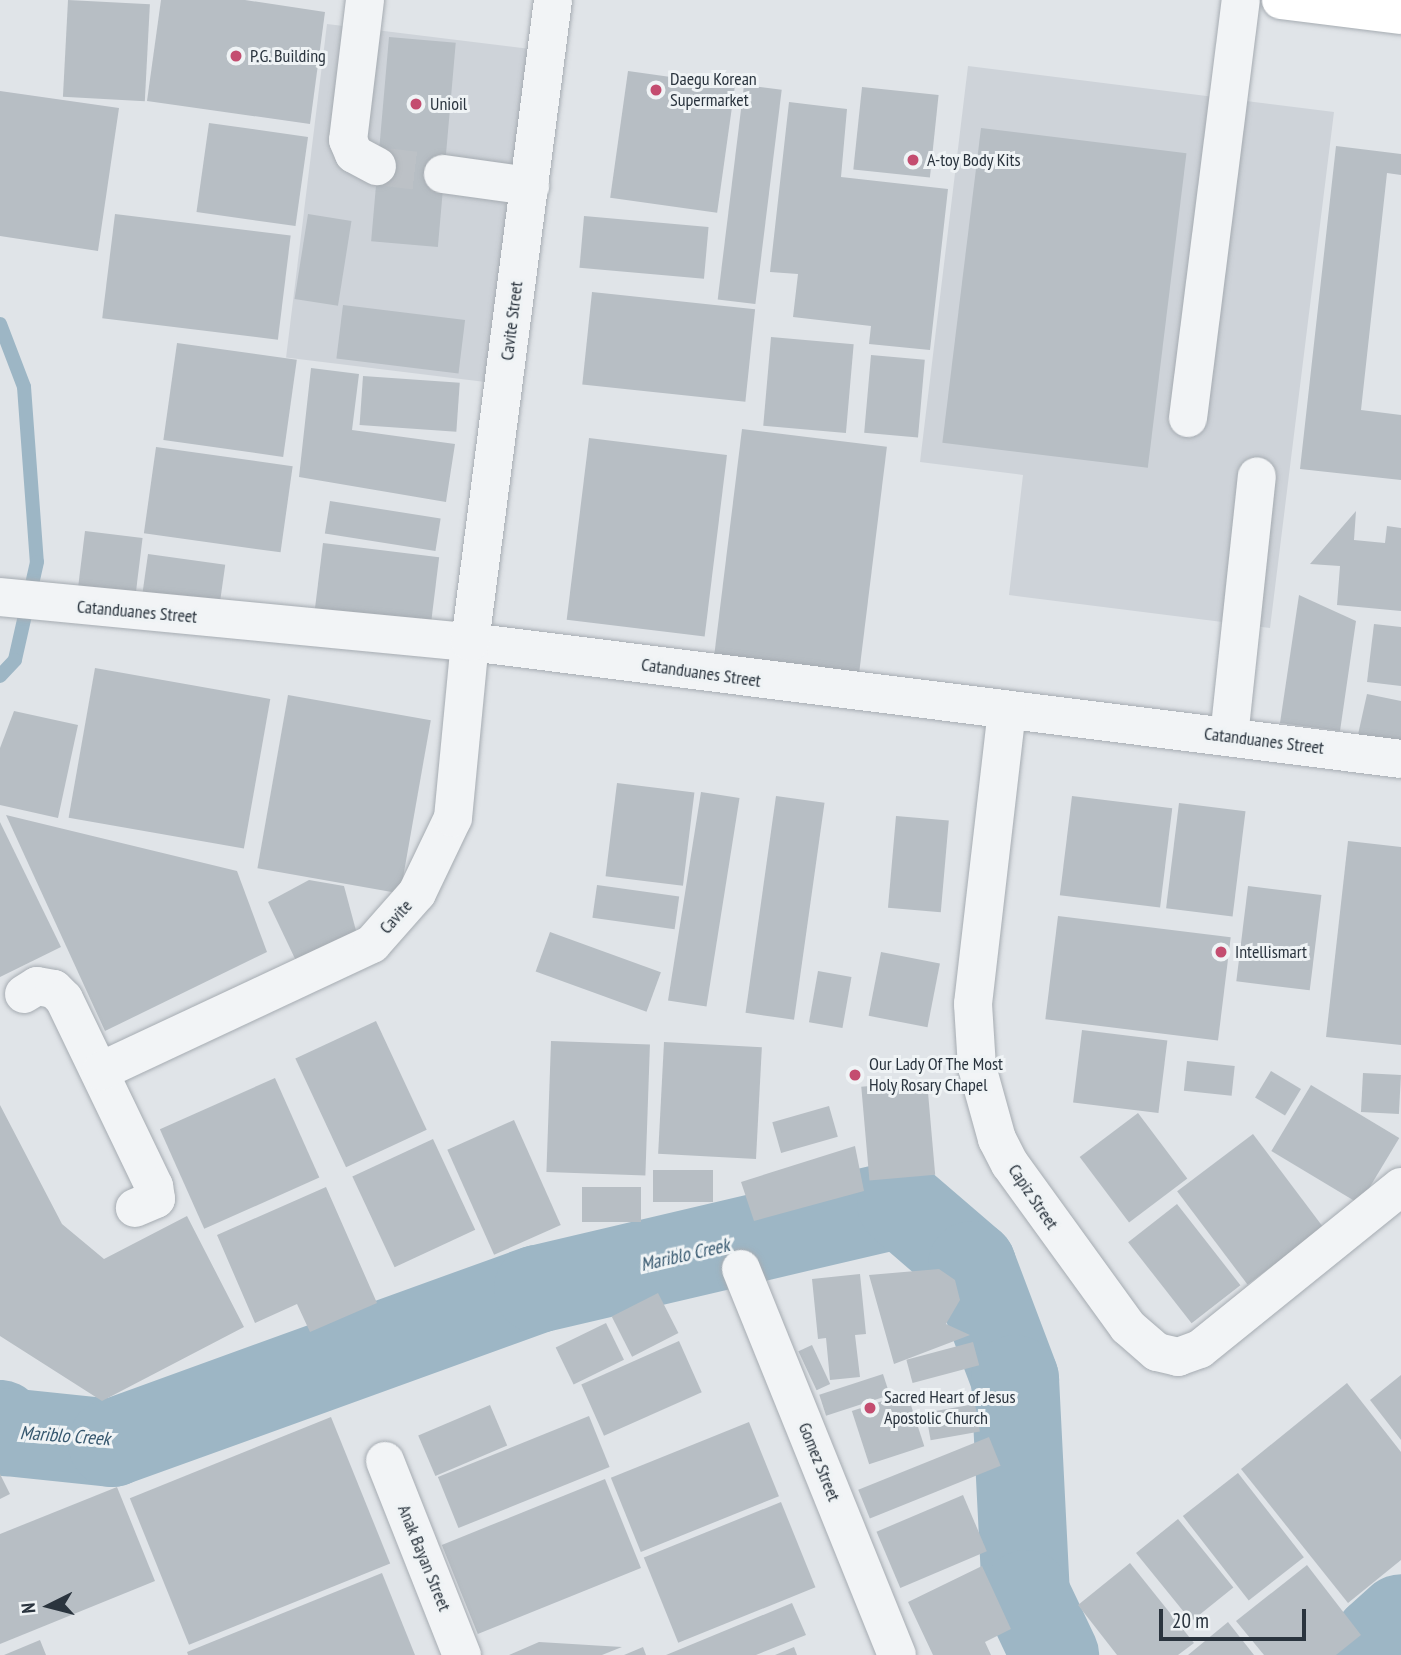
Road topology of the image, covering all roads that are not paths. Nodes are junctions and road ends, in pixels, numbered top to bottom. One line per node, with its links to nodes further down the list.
1 (365, 0): 6 (street)
2 (553, 0): 8 (street, Cavite Street)
3 (1241, 0): 9 (street)
4 (1281, 0): 5 (main road)
5 (1393, 10)
6 (377, 166)
7 (443, 174): 8 (street)
8 (530, 186): 12 (street, Cavite Street)
9 (1188, 418)
10 (1257, 476): 14 (street)
11 (3, 597): 12 (street, Catanduanes Street)
12 (470, 642): 13 (street, Catanduanes Street); 17 (street, Cavite)
13 (1007, 710): 14 (street, Catanduanes Street); 18 (street, Capiz Street)
14 (1229, 737): 15 (street, Catanduanes Street)
15 (1401, 759)
16 (24, 994): 17 (street)
17 (101, 1071): 19 (street)
18 (1401, 1186)
19 (135, 1208)
20 (741, 1269): 23 (street, Gomez Street)
21 (385, 1461): 22 (street, Anak Bayan Street)
22 (462, 1655)
23 (897, 1655)

